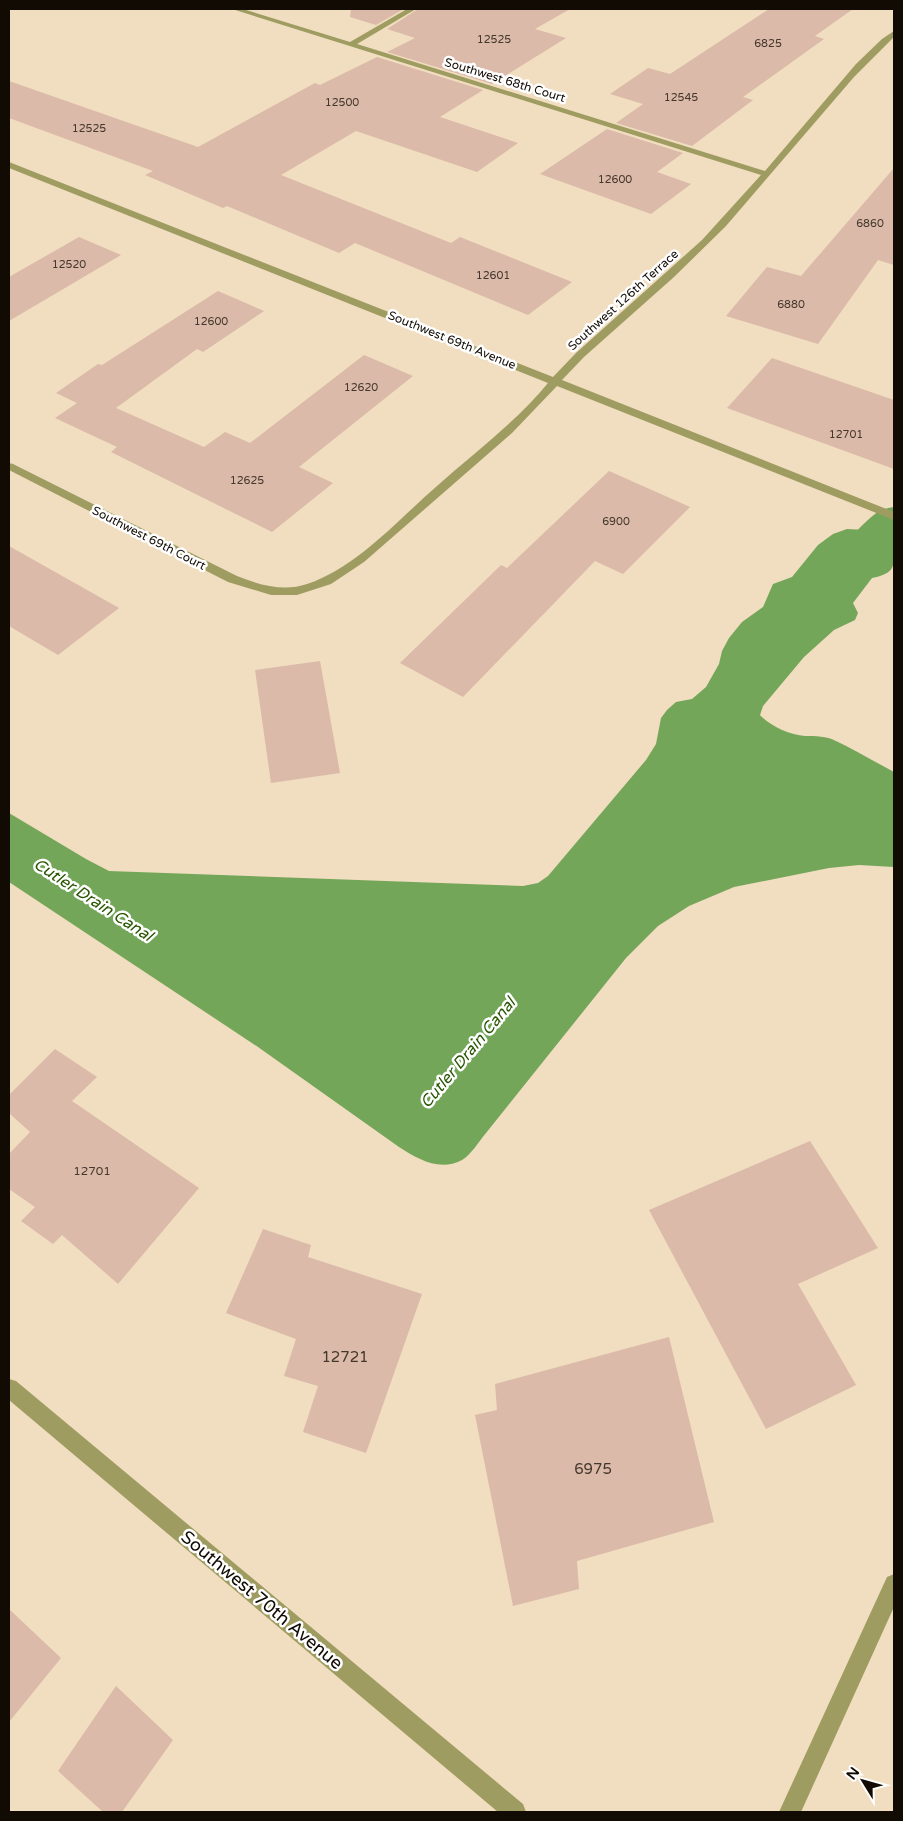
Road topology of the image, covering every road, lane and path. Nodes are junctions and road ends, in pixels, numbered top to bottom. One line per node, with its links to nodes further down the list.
1 (236, 9): 4 (street, Southwest 68th Court)
2 (412, 9): 4 (street)
3 (894, 33): 6 (street, Southwest 126th Terrace)
4 (350, 44): 6 (street, Southwest 68th Court)
5 (9, 165): 7 (street, Southwest 69th Avenue)
6 (766, 174): 7 (street, Southwest 126th Terrace)
7 (557, 382): 9 (street, Southwest 69th Avenue); 10 (street, Southwest 126th Terrace)
8 (9, 466): 10 (street, Southwest 69th Court)
9 (894, 516)
10 (295, 591)
11 (9, 1388): 13 (street, Southwest 70th Avenue)
12 (894, 1584): 14 (street)
13 (515, 1812)
14 (790, 1812)

